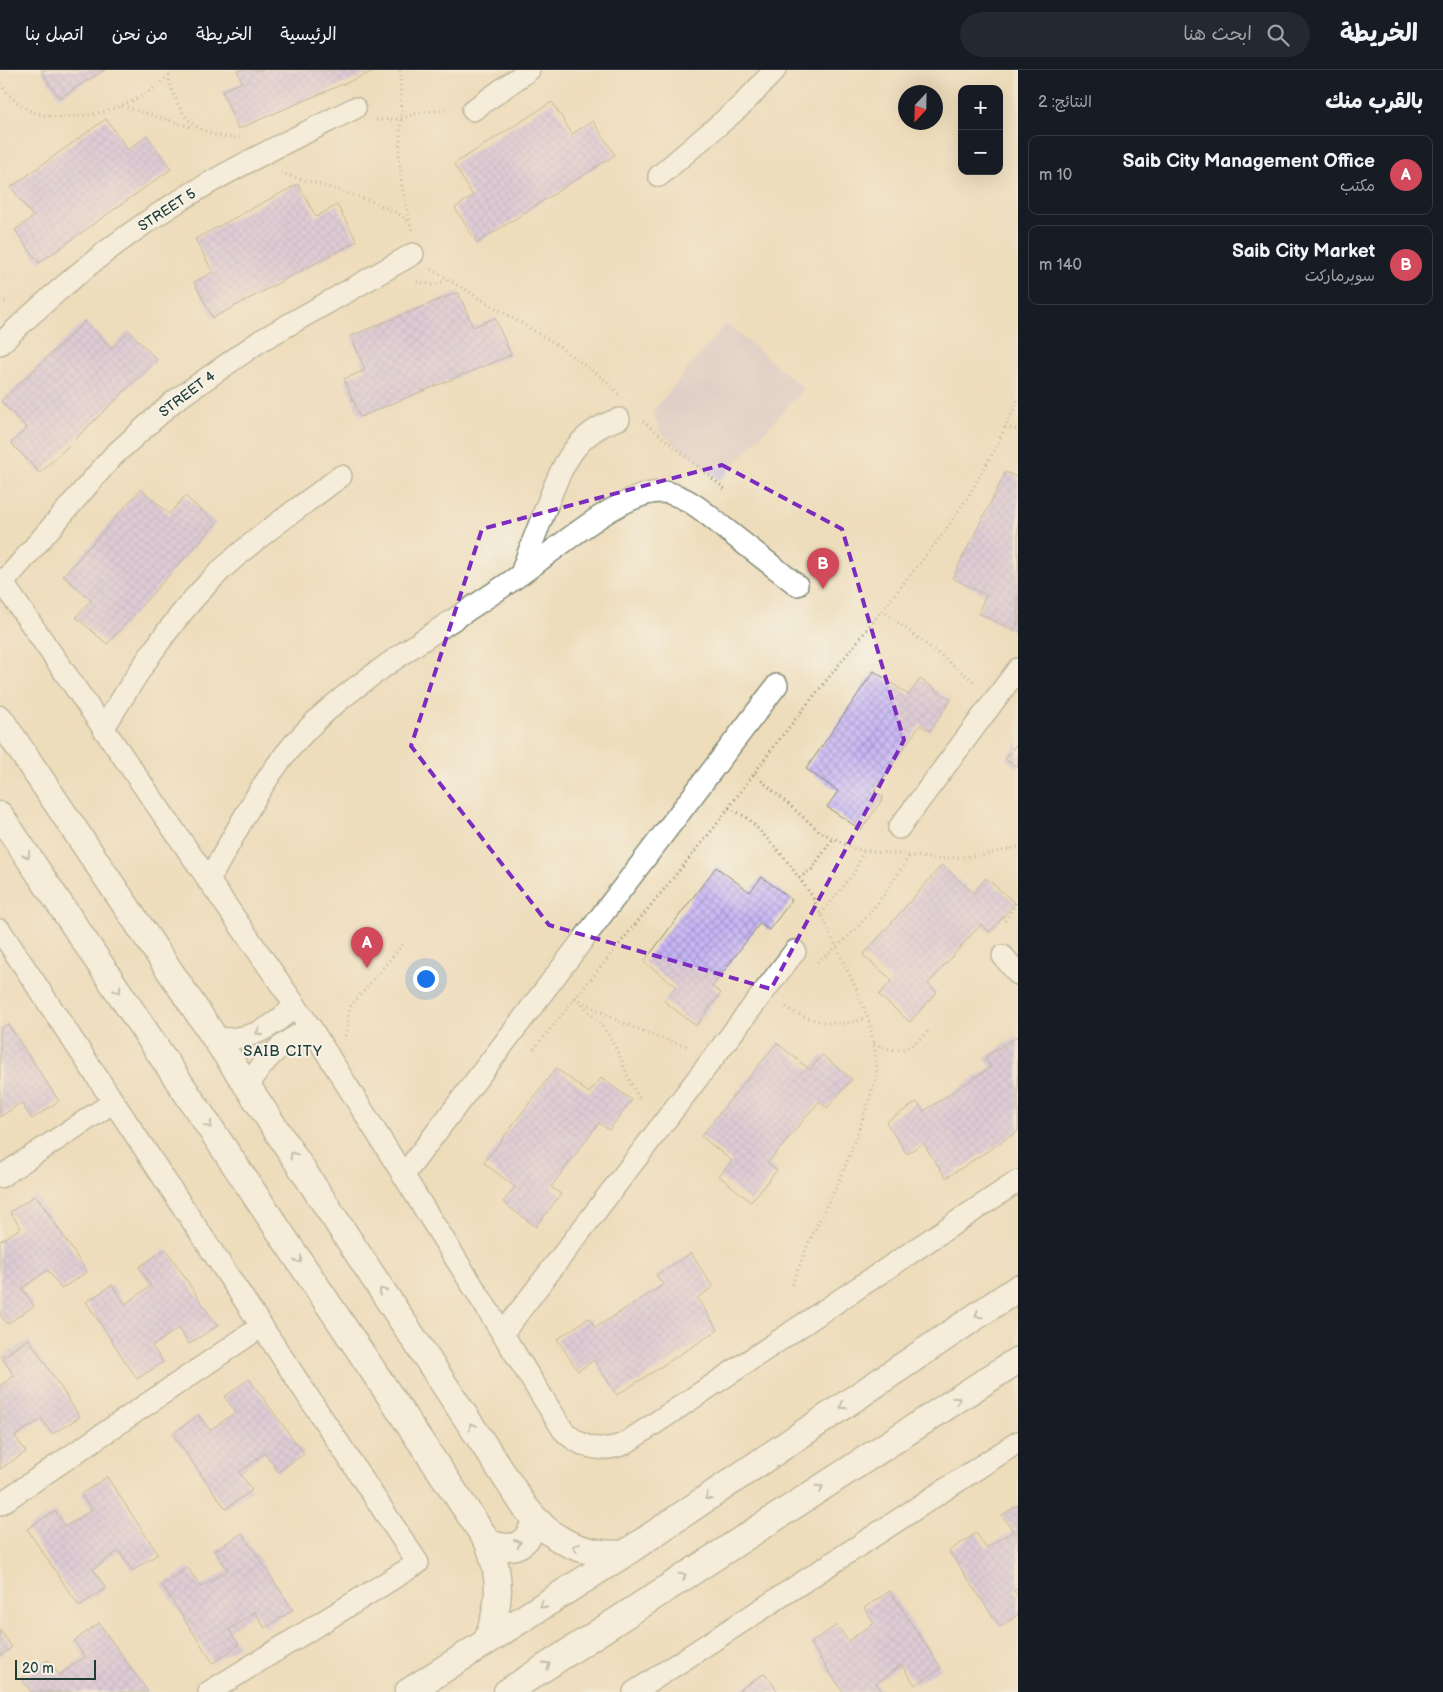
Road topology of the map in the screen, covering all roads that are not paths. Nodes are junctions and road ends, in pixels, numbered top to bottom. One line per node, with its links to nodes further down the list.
1 (529, 70): 4 (street)
2 (775, 70): 5 (street)
3 (355, 108): 7 (street, STREET 5)
4 (473, 110)
5 (659, 176)
6 (418, 252): 11 (street, STREET 4)
7 (0, 344)
8 (628, 417): 10 (street)
9 (341, 476): 16 (street)
10 (521, 574): 12 (street); 19 (street)
11 (1, 581): 16 (street)
12 (797, 585)
13 (1018, 669): 18 (street)
14 (777, 685): 29 (street)
15 (0, 719): 26 (street)
16 (103, 730): 19 (street)
17 (0, 815): 39 (street, one-way to 39)
18 (899, 828)
19 (208, 881): 24 (street)
20 (0, 930): 28 (street)
21 (795, 950): 34 (street)
22 (1003, 956): 23 (street)
23 (1018, 974)
24 (295, 1005): 25 (street); 26 (street, one-way to 26)
25 (311, 1028): 27 (street); 29 (street)
26 (216, 1039): 27 (street)
27 (248, 1088): 38 (street, one-way to 27)
28 (112, 1103): 30 (street); 33 (street)
29 (403, 1176): 34 (street)
30 (0, 1177)
31 (1018, 1181): 34 (street)
32 (1018, 1288): 40 (street, one-way to 40)
33 (262, 1326): 37 (street); 42 (street)
34 (502, 1334)
35 (1018, 1360): 44 (street, one-way to 35)
36 (1018, 1442): 45 (street)
37 (0, 1504)
38 (535, 1519): 39 (street, one-way to 38); 40 (street, one-way to 38)
39 (488, 1542): 41 (street)
40 (624, 1554): 41 (street, one-way to 41)
41 (486, 1642): 43 (street)
42 (209, 1692)
43 (408, 1692)
44 (507, 1692)
45 (634, 1692)

